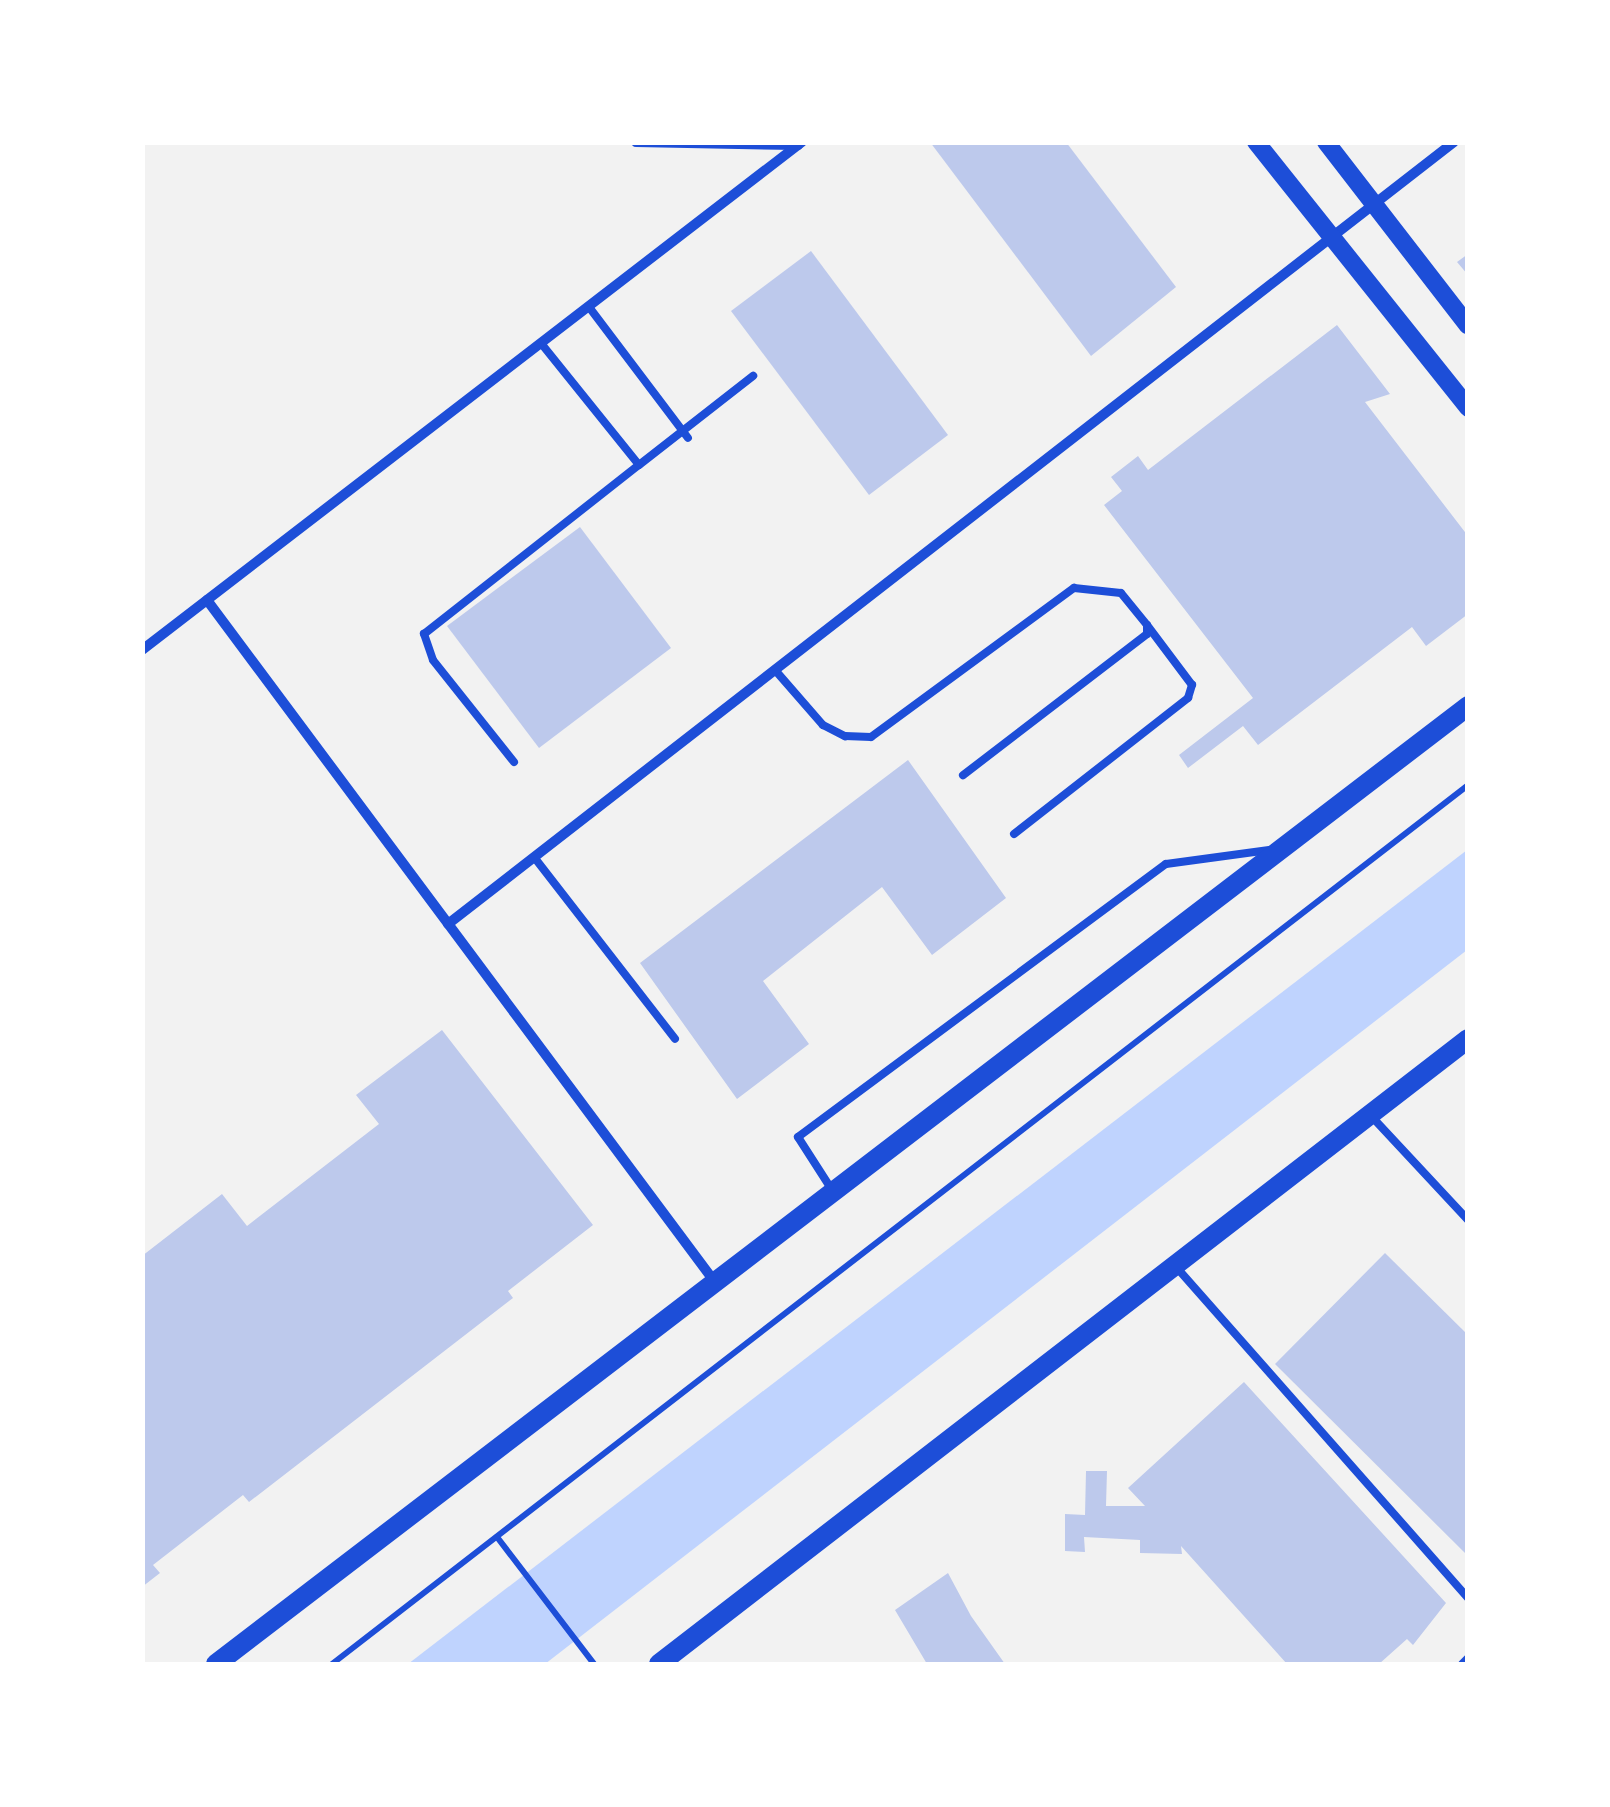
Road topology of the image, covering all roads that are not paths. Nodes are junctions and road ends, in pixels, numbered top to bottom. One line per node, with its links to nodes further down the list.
1 (636, 142): 5 (street)
2 (1256, 142): 7 (street)
3 (1326, 142): 6 (street)
4 (1454, 142): 6 (street)
5 (800, 144): 8 (street)
6 (1374, 204): 7 (street); 9 (street)
7 (1332, 236): 12 (street); 18 (street)
8 (589, 307): 10 (street); 13 (lane)
9 (1468, 326)
10 (542, 343): 14 (lane); 15 (street)
11 (753, 376): 13 (lane)
12 (1468, 408)
13 (686, 435): 14 (lane)
14 (639, 466): 20 (lane)
15 (207, 600): 17 (street); 25 (street)
16 (1148, 625): 18 (lane); 21 (lane); 22 (lane)
17 (142, 650)
18 (775, 670): 24 (street)
19 (1468, 706): 23 (main road)
20 (514, 762)
21 (963, 775)
22 (1014, 834)
23 (1283, 848): 29 (main road); 29 (lane)
24 (534, 857): 25 (street); 26 (lane)
25 (448, 924): 32 (street)
26 (674, 1039)
27 (1468, 1039): 28 (main road)
28 (1370, 1114): 30 (lane); 31 (main road)
29 (835, 1194): 32 (main road)
30 (1468, 1220)
31 (1175, 1265): 33 (lane); 36 (main road)
32 (718, 1284): 35 (main road)
33 (1468, 1598)
34 (1468, 1658): 37 (lane)
35 (216, 1664)
36 (659, 1664)
37 (1462, 1664)

